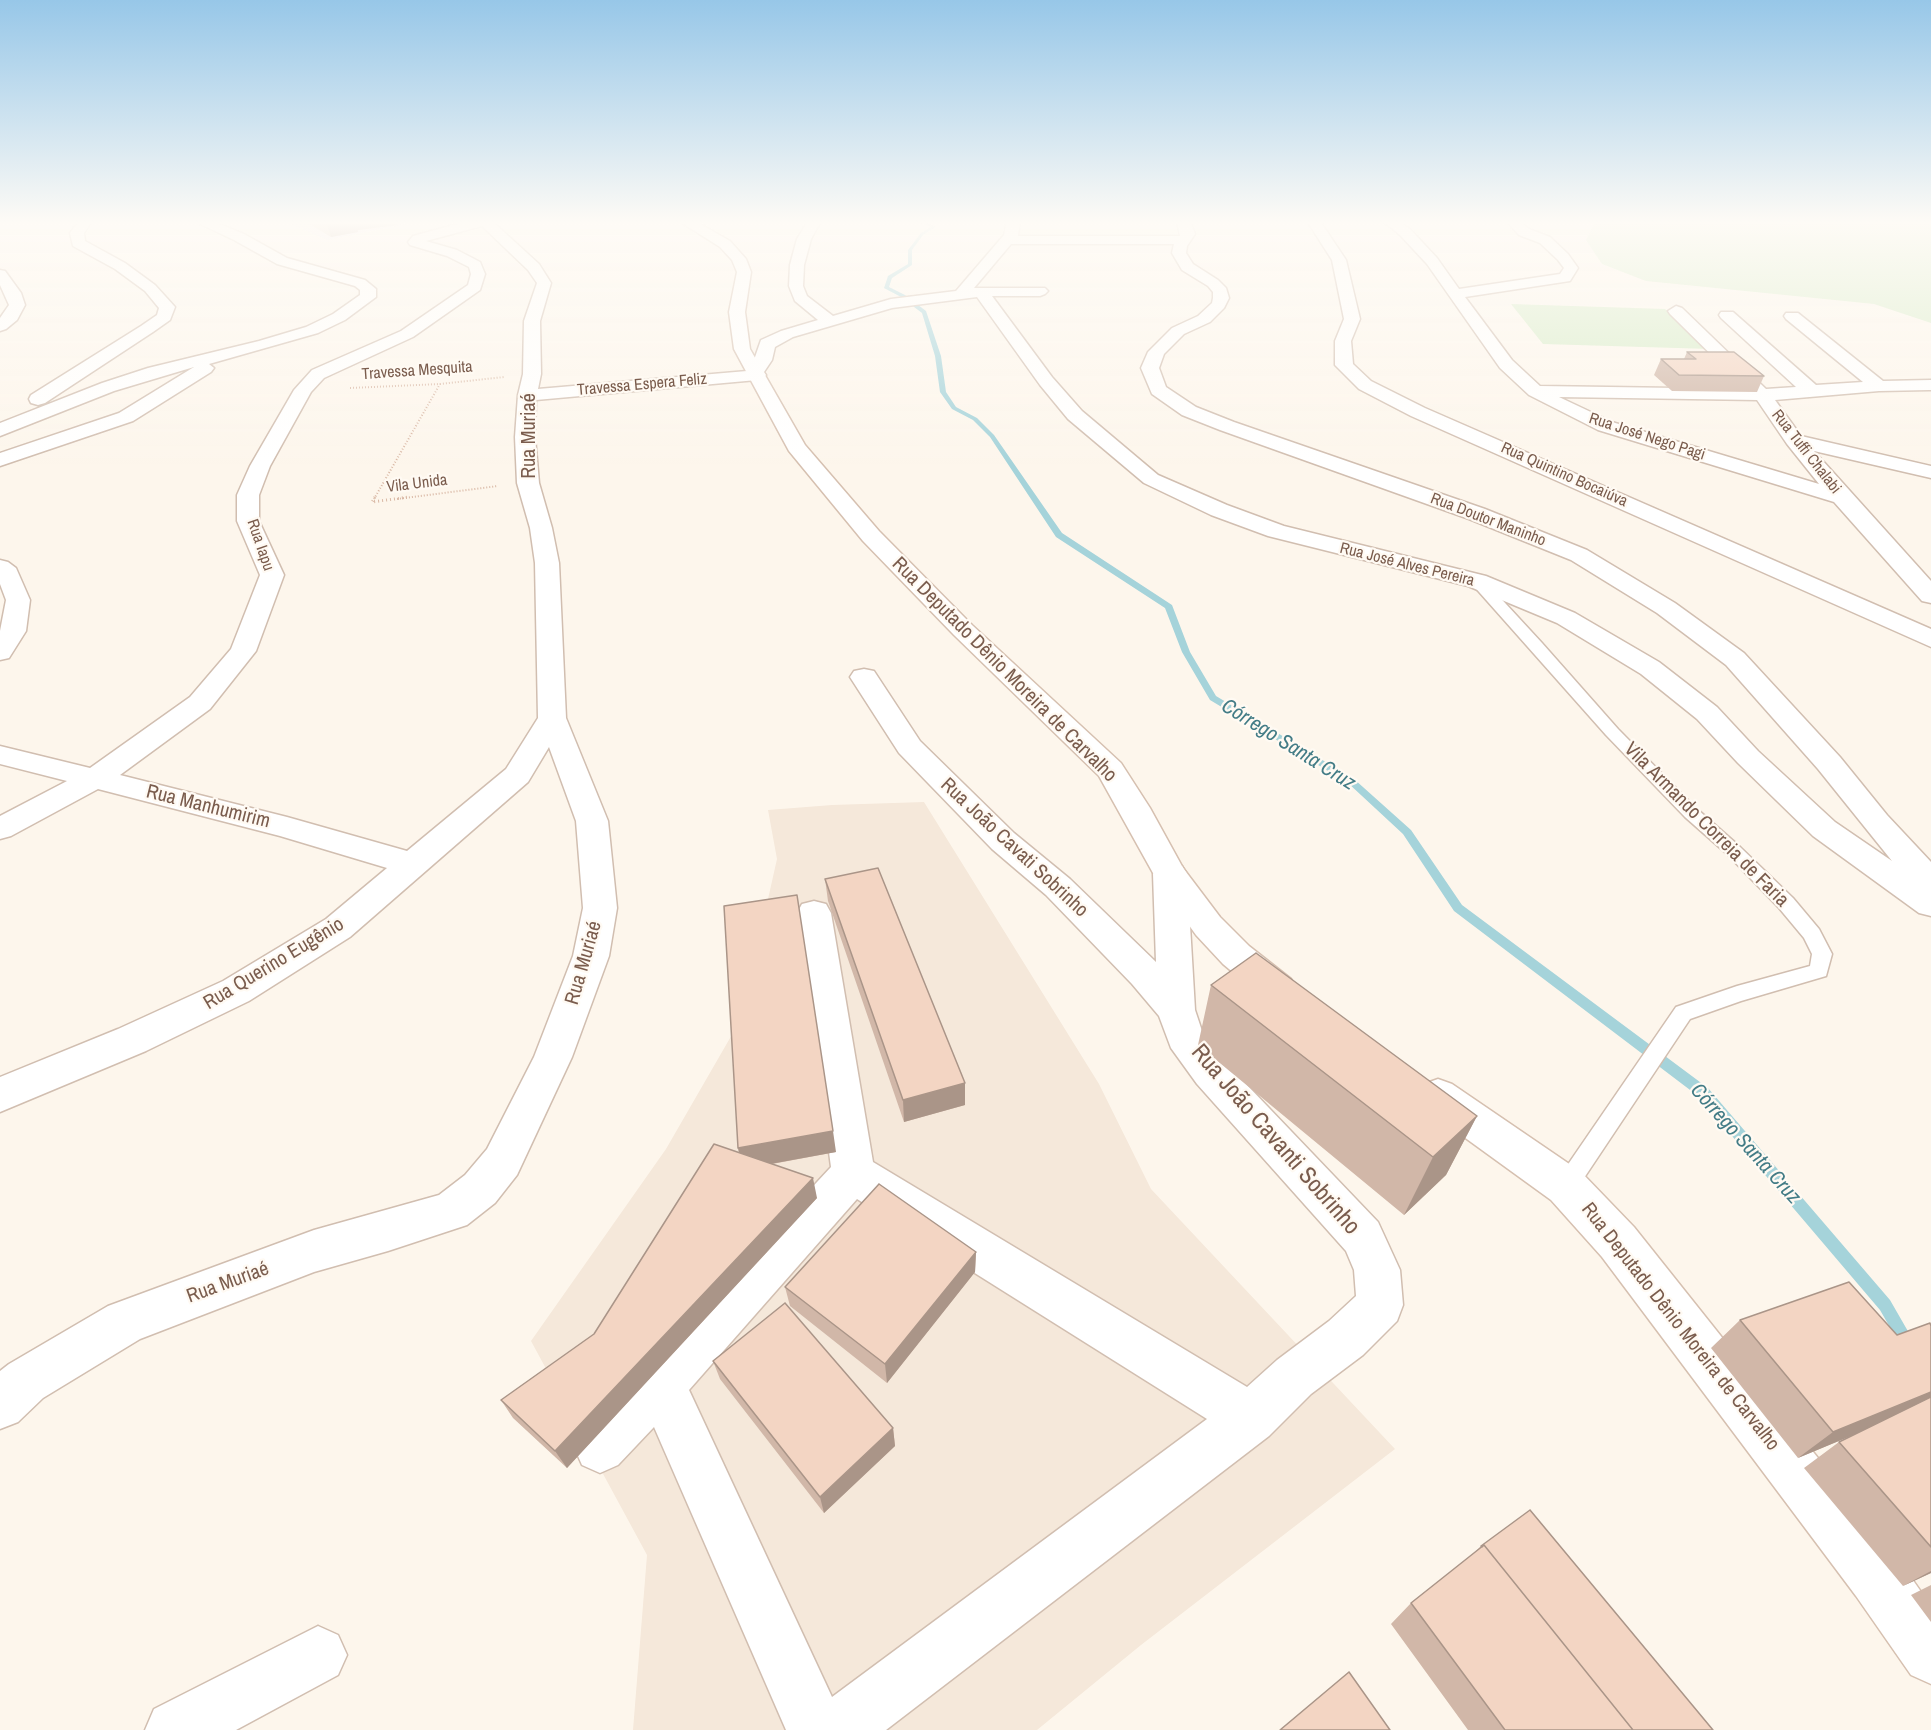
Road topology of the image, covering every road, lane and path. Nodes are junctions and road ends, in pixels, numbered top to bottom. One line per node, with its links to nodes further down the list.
1 (16, 302): 17 (street)
2 (162, 302): 28 (street)
3 (362, 302): 18 (street)
4 (454, 302): 24 (street, Rua Iapu)
5 (538, 302): 21 (street, Rua Muriaé)
6 (739, 302): 19 (street, Rua Deputado Dênio Moreira de Carvalho)
7 (804, 302): 16 (street)
8 (905, 302): 16 (street)
9 (978, 302): 36 (street, Rua José Alves Pereira)
10 (1220, 302): 47 (street, Rua Doutor Maninho)
11 (1348, 302): 38 (street, Rua Quintino Bocaiúva)
12 (1461, 302): 25 (street, Rua José Nego Pagi)
13 (1676, 311): 27 (street, Rua Tuffi Chalabi)
14 (1726, 315): 26 (street)
15 (1792, 316): 23 (street)
16 (830, 321): 19 (street)
17 (0, 326)
18 (221, 354): 29 (street); 31 (street)
19 (756, 374): 21 (street, Travessa Espera Feliz); 46 (street, Rua Deputado Dênio Moreira de Carvalho)
20 (440, 384): 21 (path, Travessa Mesquita); 24 (path, Travessa Mesquita); 33 (path, Vila Unida)
21 (530, 385): 33 (street, Rua Muriaé)
22 (1929, 385): 23 (street)
23 (1879, 386): 26 (street)
24 (303, 390): 43 (street, Rua Iapu)
25 (1535, 391): 27 (street); 34 (street, Rua José Nego Pagi)
26 (1811, 391): 27 (street)
27 (1762, 395): 30 (street, Rua Tuffi Chalabi)
28 (0, 422)
29 (0, 430)
30 (1794, 440): 32 (street); 34 (street, Rua Tuffi Chalabi)
31 (0, 460)
32 (1931, 472)
33 (528, 483): 41 (street, Rua Muriaé)
34 (1842, 497): 37 (street, Rua Tuffi Chalabi)
35 (0, 567): 39 (street)
36 (1477, 581): 48 (street, Rua José Alves Pereira); 55 (lane, Vila Armando Correia de Faria)
37 (1931, 596)
38 (1931, 639)
39 (0, 652)
40 (864, 677): 51 (street, Rua João Cavati Sobrinho)
41 (552, 718): 45 (street, Rua Querino Eugênio); 57 (street, Rua Muriaé)
42 (0, 755): 43 (street, Rua Manhumirim)
43 (96, 778): 44 (street, Rua Iapu); 45 (street, Rua Manhumirim)
44 (0, 829)
45 (414, 865): 53 (street, Rua Querino Eugênio)
46 (1170, 874): 50 (street, Rua Deputado Dênio Moreira de Carvalho); 51 (street, Rua João Cavanti Sobrinho)
47 (1931, 883)
48 (1931, 904)
49 (814, 913): 54 (street)
50 (1306, 1009)
51 (1176, 1010): 58 (street, Rua João Cavanti Sobrinho)
52 (1407, 1075): 55 (street, Rua Deputado Dênio Moreira de Carvalho)
53 (0, 1095)
54 (853, 1173): 56 (street); 58 (street)
55 (1566, 1186): 61 (street, Rua Deputado Dênio Moreira de Carvalho)
56 (661, 1385): 59 (street); 63 (street)
57 (0, 1404)
58 (1251, 1419): 64 (street)
59 (600, 1447)
60 (318, 1655): 62 (street)
61 (1931, 1655)
62 (176, 1730)
63 (816, 1730)
64 (837, 1730)

